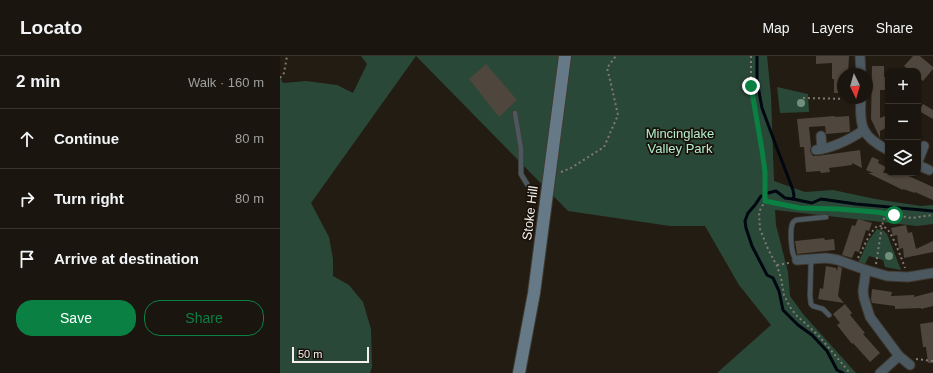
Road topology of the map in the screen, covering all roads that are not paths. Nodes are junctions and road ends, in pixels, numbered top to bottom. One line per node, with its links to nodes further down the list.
1 (565, 56): 22 (street, Stoke Hill)
2 (860, 56): 3 (street)
3 (861, 68)
4 (861, 104): 6 (street)
5 (515, 113): 13 (lane)
6 (864, 130): 7 (street); 9 (street)
7 (820, 136)
8 (924, 146): 10 (street)
9 (885, 148)
10 (921, 154)
11 (921, 166): 12 (street)
12 (929, 170)
13 (527, 184)
14 (826, 217): 15 (lane)
15 (798, 260): 16 (street)
16 (811, 260): 17 (street); 19 (lane)
17 (870, 272): 18 (street); 20 (street)
18 (933, 273)
19 (828, 315)
20 (900, 356): 21 (street); 23 (street)
21 (910, 365)
22 (519, 373)
23 (880, 373)

